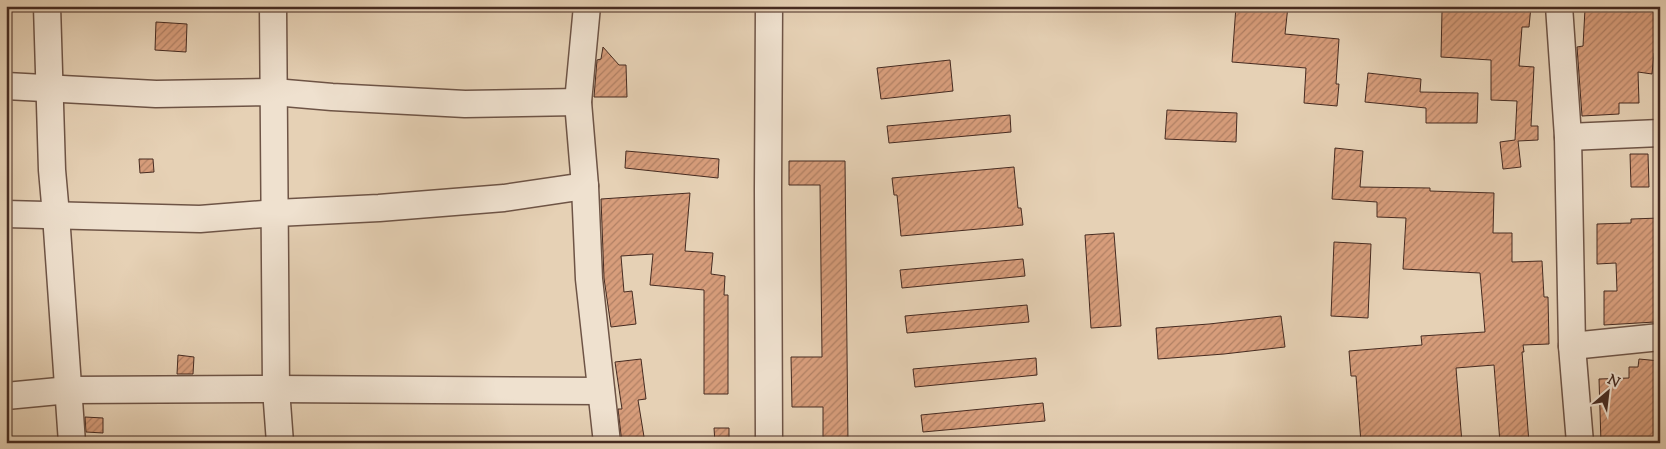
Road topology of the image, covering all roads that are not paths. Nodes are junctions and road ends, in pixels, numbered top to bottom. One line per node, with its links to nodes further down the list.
1 (47, 6): 7 (street)
2 (273, 6): 8 (street)
3 (587, 6): 9 (street)
4 (769, 6): 25 (street)
5 (1558, 6): 11 (street)
6 (6, 86): 7 (street)
7 (48, 89): 8 (street); 15 (street)
8 (274, 92): 9 (street); 13 (street)
9 (578, 102): 12 (street)
10 (1660, 133): 11 (street)
11 (1568, 137): 17 (street)
12 (585, 186): 13 (street); 20 (street)
13 (276, 212): 15 (street); 18 (street)
14 (6, 214): 15 (street)
15 (56, 215): 19 (street)
16 (1660, 337): 17 (street)
17 (1572, 346): 26 (street)
18 (276, 389): 19 (street); 20 (street); 23 (street)
19 (69, 390): 21 (street); 22 (street)
20 (601, 391): 24 (street)
21 (6, 396)
22 (72, 443)
23 (280, 443)
24 (607, 443)
25 (769, 443)
26 (1580, 443)

